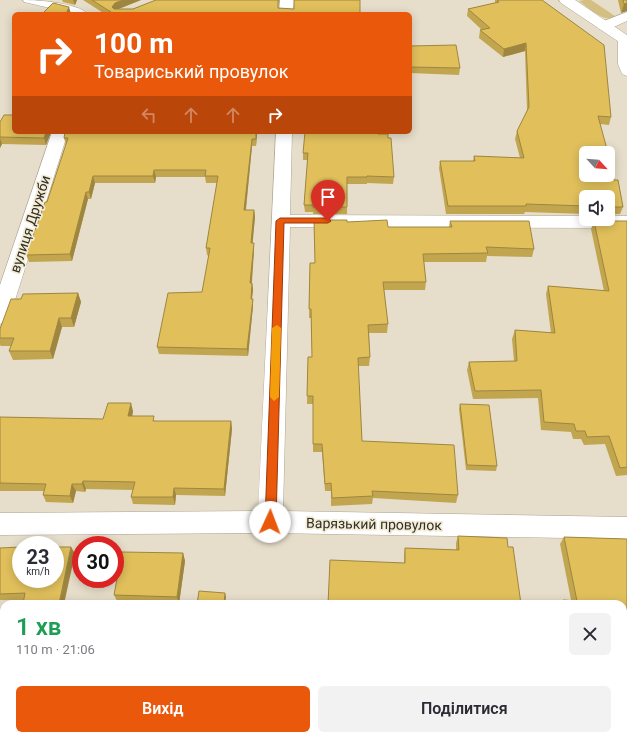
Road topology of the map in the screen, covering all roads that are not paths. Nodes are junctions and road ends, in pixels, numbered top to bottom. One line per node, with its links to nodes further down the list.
1 (27, 0): 4 (lane)
2 (287, 0): 5 (street)
3 (566, 0): 7 (street)
4 (78, 12)
5 (286, 12)
6 (627, 16): 7 (street)
7 (604, 26): 8 (street)
8 (626, 40): 9 (street)
9 (627, 71)
10 (59, 134): 14 (street, вулиця Дружби)
11 (284, 134): 12 (street)
12 (280, 221): 13 (street); 15 (street)
13 (627, 222)
14 (0, 316)
15 (270, 522): 16 (street, Варязький провулок); 17 (street, Варязький провулок)
16 (0, 524)
17 (627, 528)

